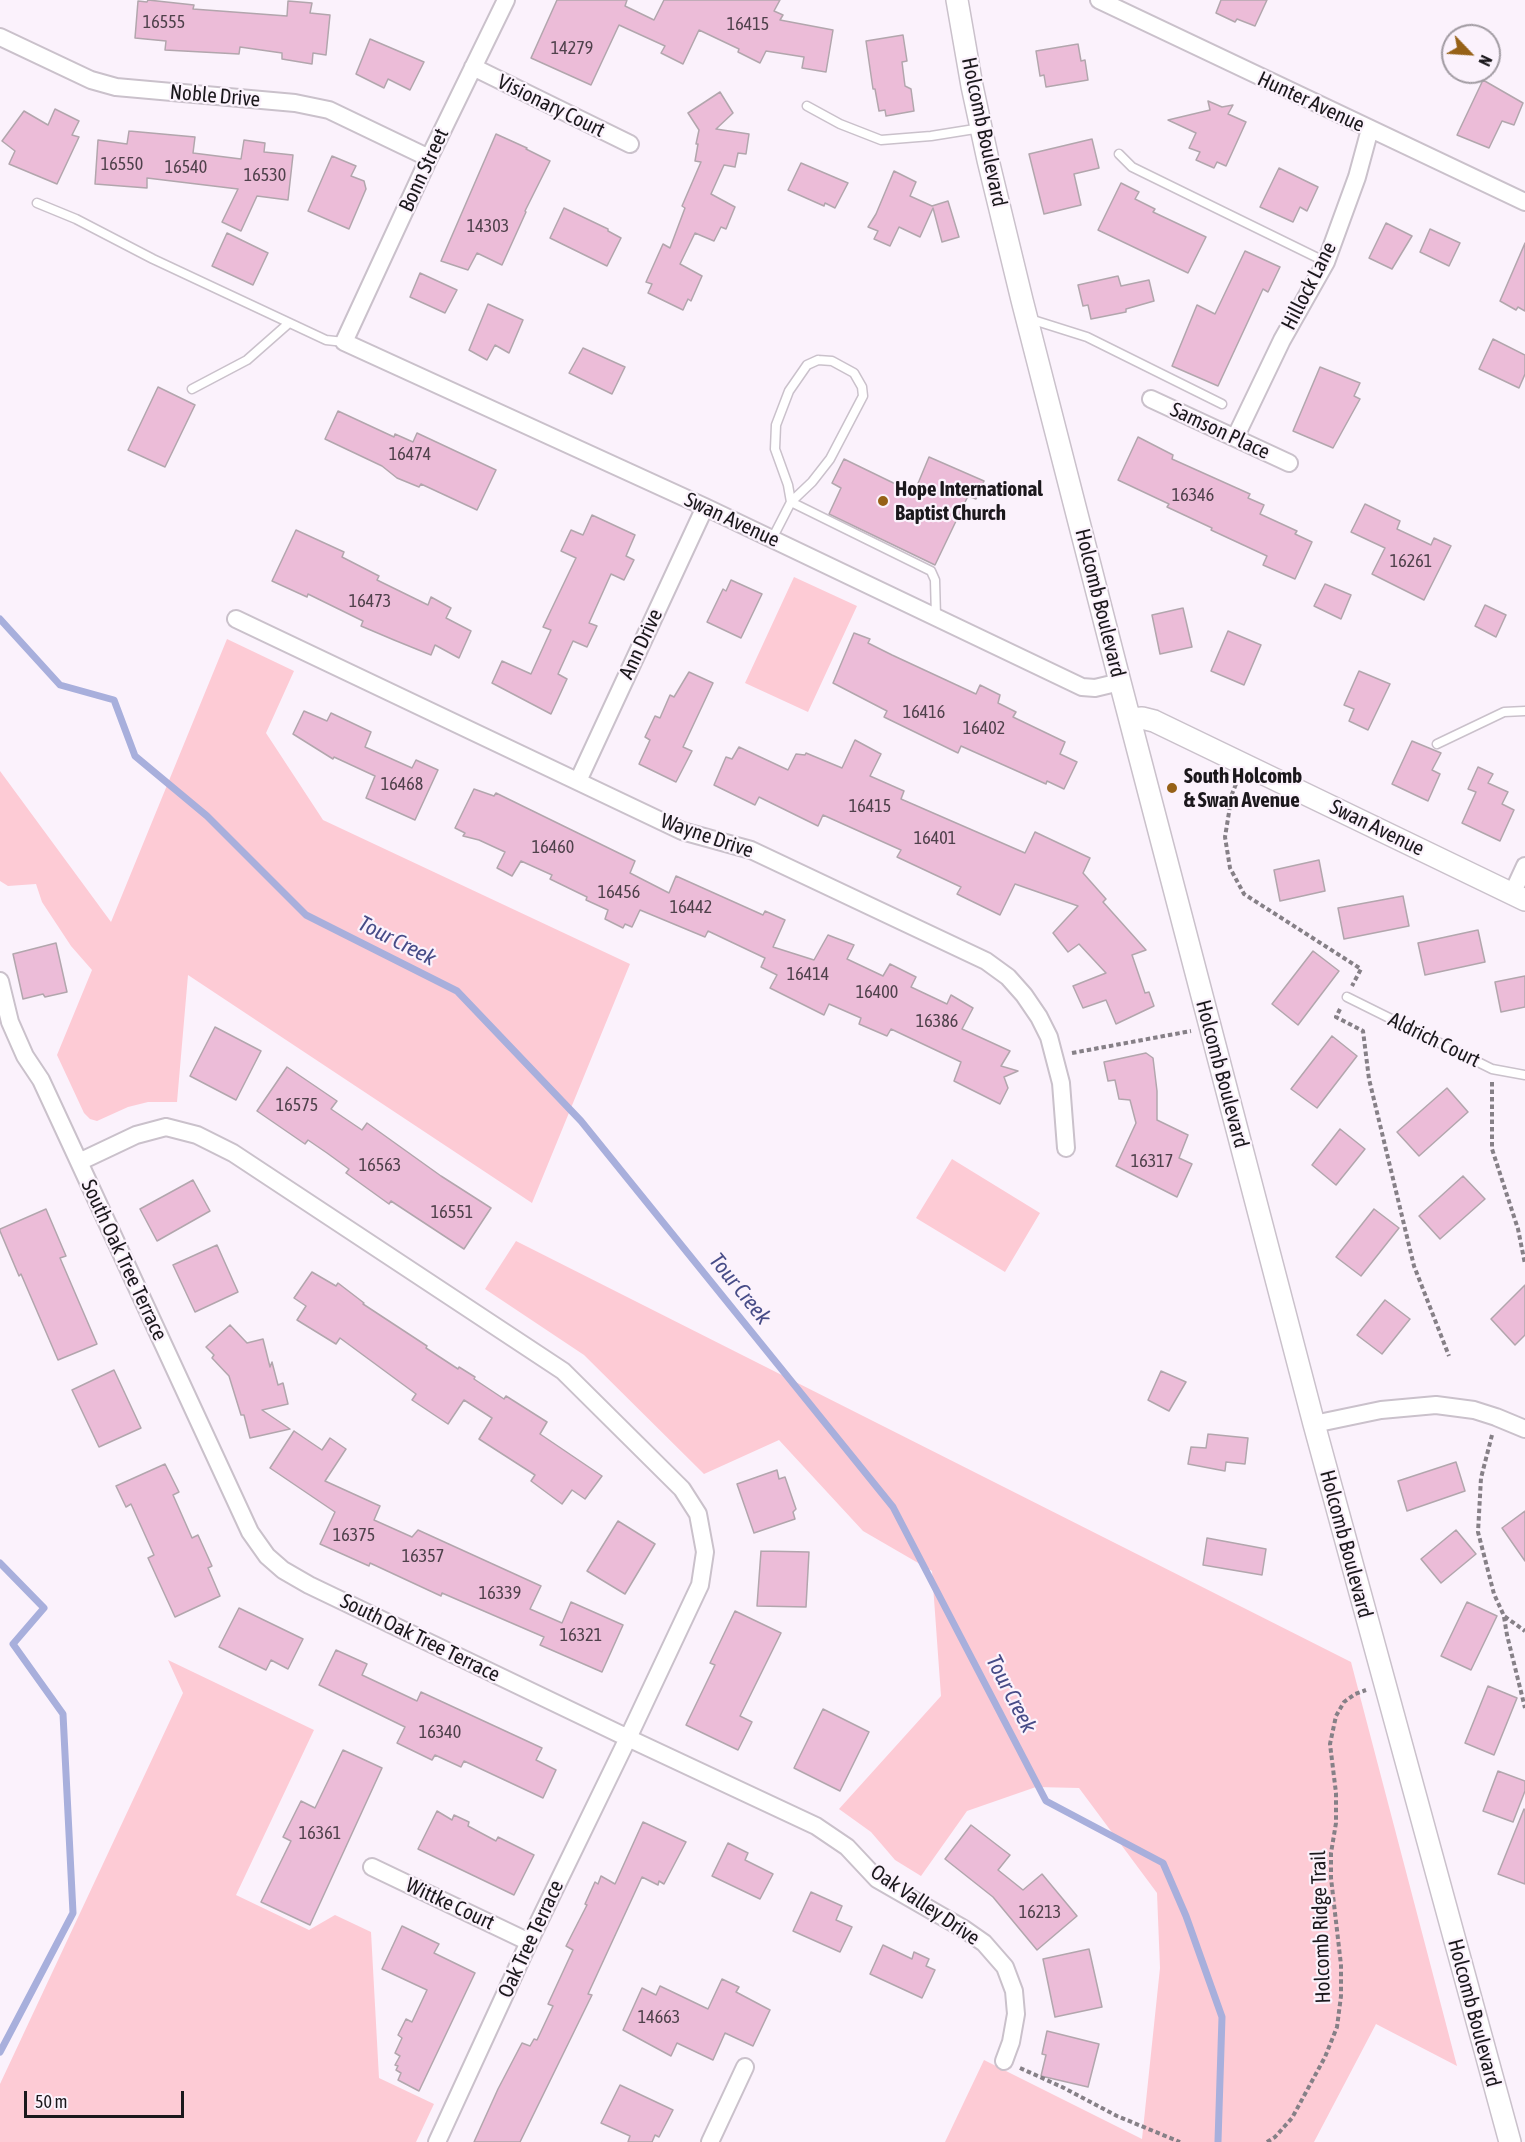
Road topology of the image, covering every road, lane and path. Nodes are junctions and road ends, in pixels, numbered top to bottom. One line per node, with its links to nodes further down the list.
1 (506, 0): 6 (street, Bonn Street)
2 (957, 0): 8 (street, Holcomb Boulevard)
3 (1099, 0): 4 (street, Hunter Avenue)
4 (1123, 5): 9 (street, Hunter Avenue)
5 (0, 37): 12 (street, Noble Drive)
6 (473, 67): 10 (street, Visionary Court); 12 (street, Bonn Street)
7 (807, 106): 8 (lane)
8 (981, 128): 16 (street, Holcomb Boulevard)
9 (1370, 129): 13 (street, Hunter Avenue); 15 (street, Hillock Lane)
10 (630, 144)
11 (1119, 154): 15 (lane)
12 (429, 158): 18 (street, Bonn Street)
13 (1525, 202)
14 (37, 203): 17 (lane)
15 (1326, 262): 22 (street, Hillock Lane)
16 (1027, 318): 21 (lane); 29 (street, Holcomb Boulevard)
17 (290, 323): 18 (lane); 19 (lane)
18 (344, 342): 25 (street, Swan Avenue)
19 (192, 389)
20 (1151, 399): 22 (street, Samson Place)
21 (1222, 404)
22 (1235, 438): 23 (street, Samson Place)
23 (1289, 463)
24 (791, 502): 24 (lane); 26 (lane); 27 (lane)
25 (705, 507): 26 (street, Swan Avenue); 34 (street, Ann Drive)
26 (772, 539): 27 (street, Swan Avenue)
27 (936, 617): 29 (street, Swan Avenue)
28 (236, 618): 34 (street, Wayne Drive)
29 (1120, 682): 31 (street, Holcomb Boulevard)
30 (1525, 711): 32 (lane)
31 (1130, 719): 33 (street, Swan Avenue); 39 (street, Holcomb Boulevard)
32 (1437, 744)
33 (1244, 763): 36 (street, Swan Avenue); 38 (path)
34 (578, 781): 40 (street, Wayne Drive)
35 (1525, 866): 36 (street)
36 (1519, 897)
37 (0, 981): 44 (street)
38 (1347, 997): 41 (lane, Aldrich Court); 46 (path)
39 (1210, 1027): 40 (path); 47 (street, Holcomb Boulevard)
40 (1055, 1056): 43 (street, Wayne Drive)
41 (1492, 1069): 42 (lane, Aldrich Court); 45 (path)
42 (1525, 1075)
43 (1066, 1148)
44 (79, 1162): 54 (street, South Oak Tree Terrace); 54 (street, South Oak Tree Terrace)
45 (1525, 1264)
46 (1449, 1356)
47 (1314, 1424): 48 (street); 52 (street, Holcomb Boulevard)
48 (1525, 1429)
49 (1492, 1434): 50 (path)
50 (1504, 1616): 51 (path); 53 (path)
51 (1525, 1631)
52 (1384, 1684): 62 (path, Holcomb Ridge Trail); 63 (street, Holcomb Boulevard)
53 (1525, 1708)
54 (628, 1738): 56 (street, Oak Tree Terrace); 57 (street, Oak Valley Drive)
55 (372, 1867): 56 (street, Wittke Court)
56 (529, 1941): 59 (street, Oak Tree Terrace)
57 (1004, 2061): 61 (path)
58 (746, 2067): 60 (street)
59 (437, 2142)
60 (710, 2142)
61 (1180, 2142)
62 (1267, 2142)
63 (1510, 2142)

